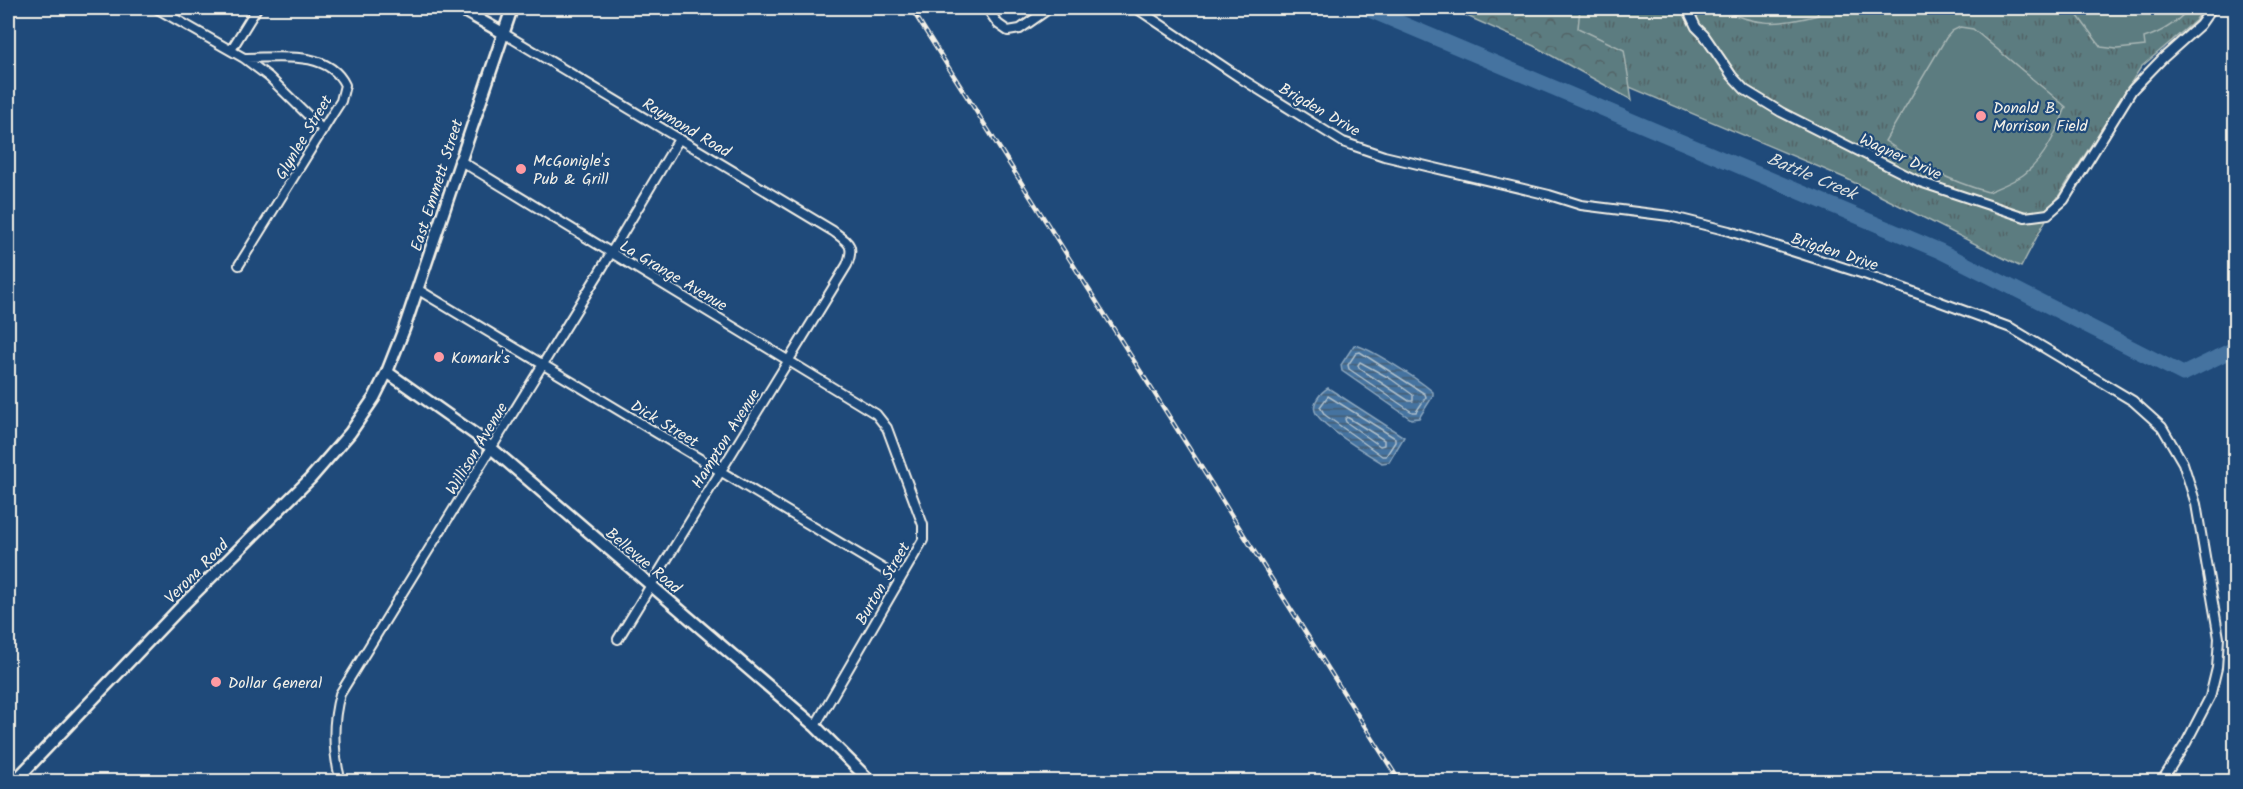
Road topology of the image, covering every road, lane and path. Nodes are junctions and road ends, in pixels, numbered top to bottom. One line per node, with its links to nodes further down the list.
1 (156, 8): 11 (street)
2 (257, 8): 11 (street)
3 (459, 8): 10 (street)
4 (512, 8): 10 (street, East Emmett Street)
5 (987, 8): 6 (street)
6 (1050, 8)
7 (1136, 8): 33 (street, Brigden Drive)
8 (1687, 8): 9 (street, Wagner Drive)
9 (2212, 8)
10 (503, 33): 14 (street, Raymond Road); 15 (street, East Emmett Street)
11 (231, 50): 12 (street)
12 (244, 58): 13 (street); 13 (street, Glynlee Street)
13 (323, 130): 18 (street, Glynlee Street)
14 (680, 139): 16 (street, Raymond Road); 17 (street, Willison Avenue)
15 (459, 160): 17 (street, La Grange Avenue); 19 (street, East Emmett Street)
16 (851, 250): 20 (street, Hampton Avenue)
17 (611, 253): 20 (street, La Grange Avenue); 21 (street, Willison Avenue)
18 (239, 265)
19 (417, 289): 21 (street, Dick Street); 22 (street, East Emmett Street)
20 (789, 361): 23 (street, La Grange Avenue); 25 (street, Hampton Avenue)
21 (543, 365): 24 (street, Willison Avenue); 25 (street, Dick Street)
22 (387, 372): 24 (street, Bellevue Road); 30 (street, Verona Road)
23 (876, 414): 26 (street, Burton Street)
24 (491, 450): 27 (street, Bellevue Road); 31 (street, Willison Avenue)
25 (721, 472): 26 (street, Dick Street); 27 (street, Hampton Avenue)
26 (900, 579): 29 (street, Burton Street)
27 (651, 585): 28 (street, Hampton Avenue); 29 (street, Bellevue Road)
28 (618, 639)
29 (815, 726): 32 (street, Bellevue Road)
30 (14, 782)
31 (341, 782)
32 (871, 782)
33 (2161, 782)

